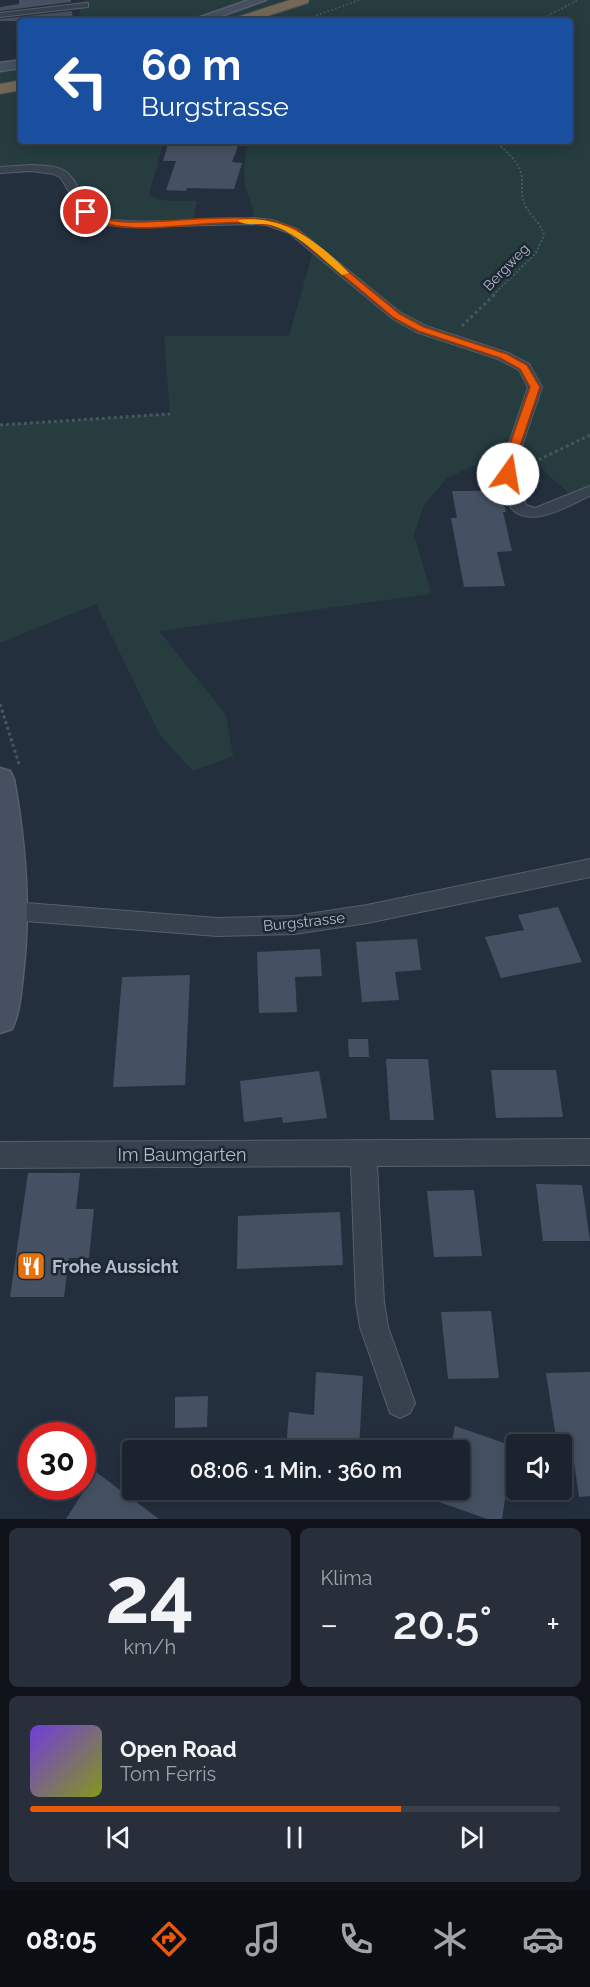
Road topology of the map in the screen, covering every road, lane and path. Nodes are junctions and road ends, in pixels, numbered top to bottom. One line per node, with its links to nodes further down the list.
1 (260, 0): 7 (street)
2 (359, 0): 10 (path)
3 (578, 0): 11 (path)
4 (309, 1): 8 (highway); 9 (highway)
5 (85, 6): 6 (street)
6 (0, 15)
7 (204, 18)
8 (249, 18)
9 (266, 18)
10 (309, 18)
11 (548, 18)
12 (18, 65): 13 (street)
13 (0, 68)
14 (18, 80): 15 (highway)
15 (0, 83)
16 (18, 86): 17 (highway)
17 (0, 89)
18 (498, 144): 20 (path, Bergweg)
19 (0, 170): 20 (street)
20 (449, 339): 24 (street)
21 (170, 414): 22 (path)
22 (0, 425)
23 (590, 435): 24 (path)
24 (508, 474): 25 (street)
25 (590, 491)
26 (0, 779): 28 (street)
27 (590, 868): 28 (street, Burgstrasse)
28 (13, 911): 29 (street)
29 (0, 1018)
30 (590, 1152): 31 (street, Im Baumgarten)
31 (363, 1154): 32 (street, Im Baumgarten); 33 (street)
32 (0, 1155)
33 (400, 1403)

